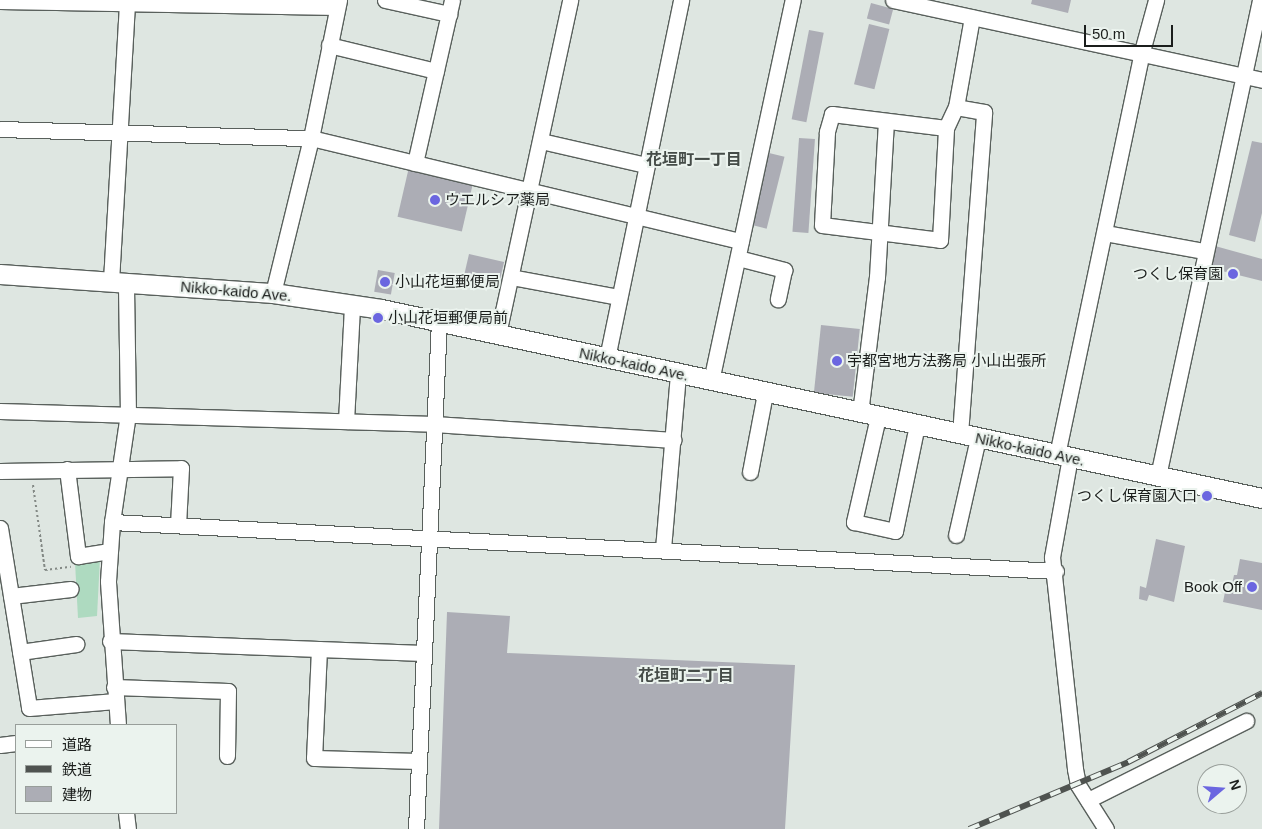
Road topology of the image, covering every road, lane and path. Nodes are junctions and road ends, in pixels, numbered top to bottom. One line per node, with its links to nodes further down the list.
1 (385, 0): 11 (street)
2 (570, 0): 24 (street)
3 (681, 0): 26 (street)
4 (793, 0): 31 (street)
5 (892, 0): 12 (street)
6 (1156, 0): 14 (street)
7 (1260, 0): 16 (street)
8 (0, 1): 9 (street)
9 (127, 1): 10 (street); 22 (street)
10 (338, 3): 13 (street)
11 (451, 7): 15 (street)
12 (972, 17): 14 (street); 18 (street)
13 (329, 45): 15 (street); 23 (street)
14 (1141, 54): 16 (street); 30 (street)
15 (436, 71): 25 (street)
16 (1244, 76): 17 (street); 32 (street)
17 (1262, 80)
18 (956, 107): 20 (street); 53 (street)
19 (886, 121): 20 (street); 29 (street); 29 (street)
20 (946, 128): 29 (street)
21 (0, 129): 22 (street)
22 (119, 131): 23 (street); 36 (street)
23 (311, 138): 25 (street); 37 (street)
24 (541, 141): 26 (street); 27 (street)
25 (415, 163): 27 (street)
26 (646, 165): 28 (street)
27 (530, 191): 28 (street); 35 (street)
28 (635, 216): 31 (street); 38 (street)
29 (880, 233): 49 (street)
30 (1105, 233): 32 (street); 55 (street)
31 (741, 241): 33 (street)
32 (1204, 252): 61 (street)
33 (738, 258): 39 (street); 45 (street)
34 (0, 274): 36 (main road, Nikko-kaido Ave.)
35 (511, 277): 38 (street); 42 (street)
36 (119, 281): 37 (main road, Nikko-kaido Ave.); 48 (street)
37 (273, 293): 40 (main road, Nikko-kaido Ave.)
38 (619, 297): 43 (street)
39 (778, 300)
40 (352, 305): 41 (main road, Nikko-kaido Ave.); 50 (street)
41 (439, 321): 42 (main road, Nikko-kaido Ave.); 51 (street)
42 (498, 334): 43 (main road, Nikko-kaido Ave.)
43 (607, 358): 44 (main road, Nikko-kaido Ave.)
44 (678, 374): 45 (main road, Nikko-kaido Ave.); 54 (street)
45 (711, 381): 46 (main road, Nikko-kaido Ave.)
46 (765, 393): 49 (main road, Nikko-kaido Ave.); 60 (street)
47 (0, 411): 48 (street)
48 (128, 414): 50 (street); 56 (street)
49 (869, 415): 52 (main road, Nikko-kaido Ave.); 52 (street)
50 (346, 421): 51 (street)
51 (434, 424): 54 (street); 67 (street)
52 (917, 425): 53 (main road, Nikko-kaido Ave.)
53 (969, 436): 55 (main road, Nikko-kaido Ave.); 66 (street)
54 (673, 440): 68 (street)
55 (1063, 456): 61 (main road, Nikko-kaido Ave.); 71 (street)
56 (120, 467): 57 (street); 63 (street); 64 (street)
57 (67, 469): 58 (street); 69 (street)
58 (30, 470): 59 (street); 70 (path)
59 (0, 471)
60 (750, 472)
61 (1158, 476): 62 (main road, Nikko-kaido Ave.)
62 (1262, 498)
63 (112, 522): 64 (street); 69 (street)
64 (178, 525): 67 (street)
65 (0, 528): 73 (street)
66 (956, 535)
67 (428, 536): 68 (street); 78 (street)
68 (663, 549): 71 (street)
69 (110, 551): 74 (street)
70 (75, 567)
71 (1056, 570): 86 (street)
72 (70, 589): 73 (street)
73 (11, 596): 77 (street)
74 (110, 641): 76 (street); 79 (street)
75 (76, 644): 77 (street)
76 (319, 649): 78 (street); 85 (street)
77 (20, 652): 79 (street)
78 (423, 653): 85 (street)
79 (115, 694): 81 (street); 84 (street)
80 (1246, 721): 86 (street)
81 (118, 724)
82 (15, 743): 83 (street)
83 (0, 745)
84 (227, 756)
85 (418, 761): 89 (street)
86 (1088, 800): 90 (street)
87 (126, 814): 88 (street)
88 (128, 829)
89 (416, 829)
90 (1106, 829)

